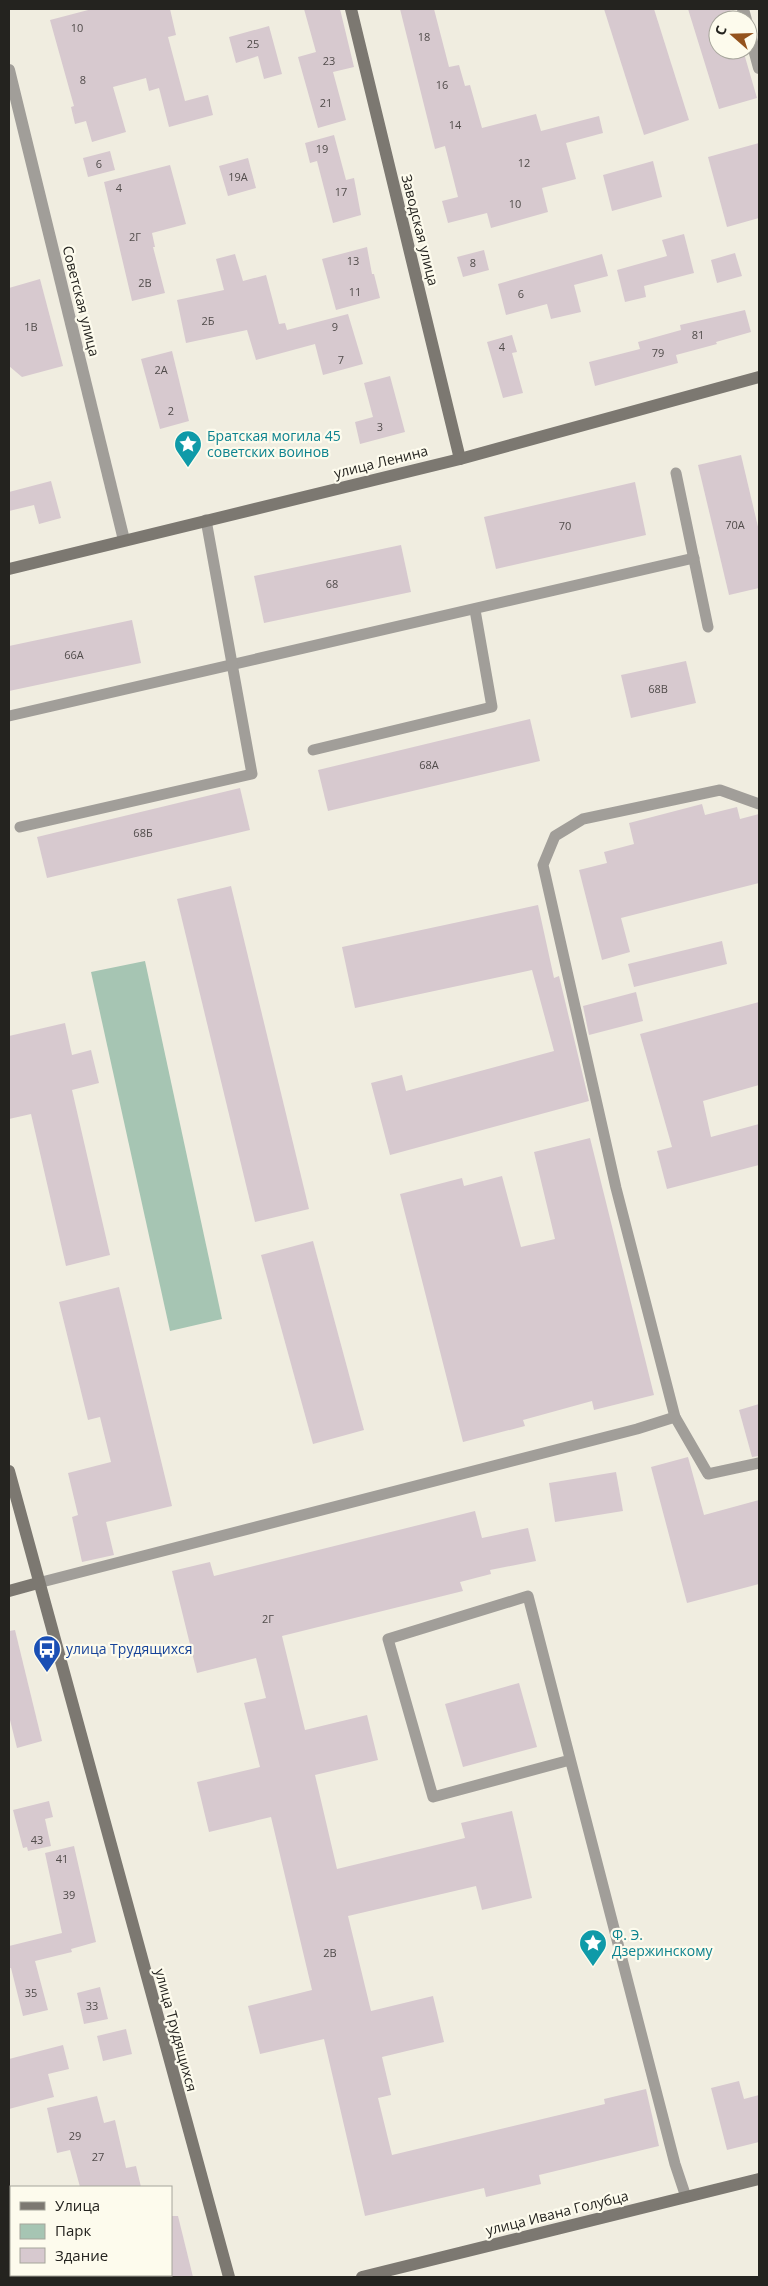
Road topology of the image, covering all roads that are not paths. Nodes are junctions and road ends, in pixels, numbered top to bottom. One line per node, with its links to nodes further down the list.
1 (351, 9): 4 (street, Заводская улица)
2 (9, 70): 7 (street, Советская улица)
3 (759, 377): 4 (street, улица Ленина)
4 (460, 459): 6 (street, улица Ленина)
5 (676, 473): 8 (lane)
6 (206, 520): 7 (street, улица Ленина); 12 (lane)
7 (124, 540): 9 (street, улица Ленина)
8 (694, 558): 10 (lane); 11 (lane)
9 (9, 569)
10 (475, 610): 12 (lane); 14 (lane)
11 (708, 626)
12 (232, 664): 13 (lane); 16 (lane)
13 (9, 716)
14 (313, 750)
15 (759, 804): 17 (lane)
16 (20, 827)
17 (675, 1417): 18 (lane); 20 (lane)
18 (759, 1463)
19 (9, 1471): 20 (street, улица Трудящихся)
20 (38, 1583): 21 (street); 25 (street, улица Трудящихся)
21 (9, 1591)
22 (570, 1760): 22 (lane); 24 (lane)
23 (759, 2179): 24 (street, улица Ивана Голубца)
24 (686, 2197): 26 (street, улица Ивана Голубца)
25 (229, 2277)
26 (362, 2277)

